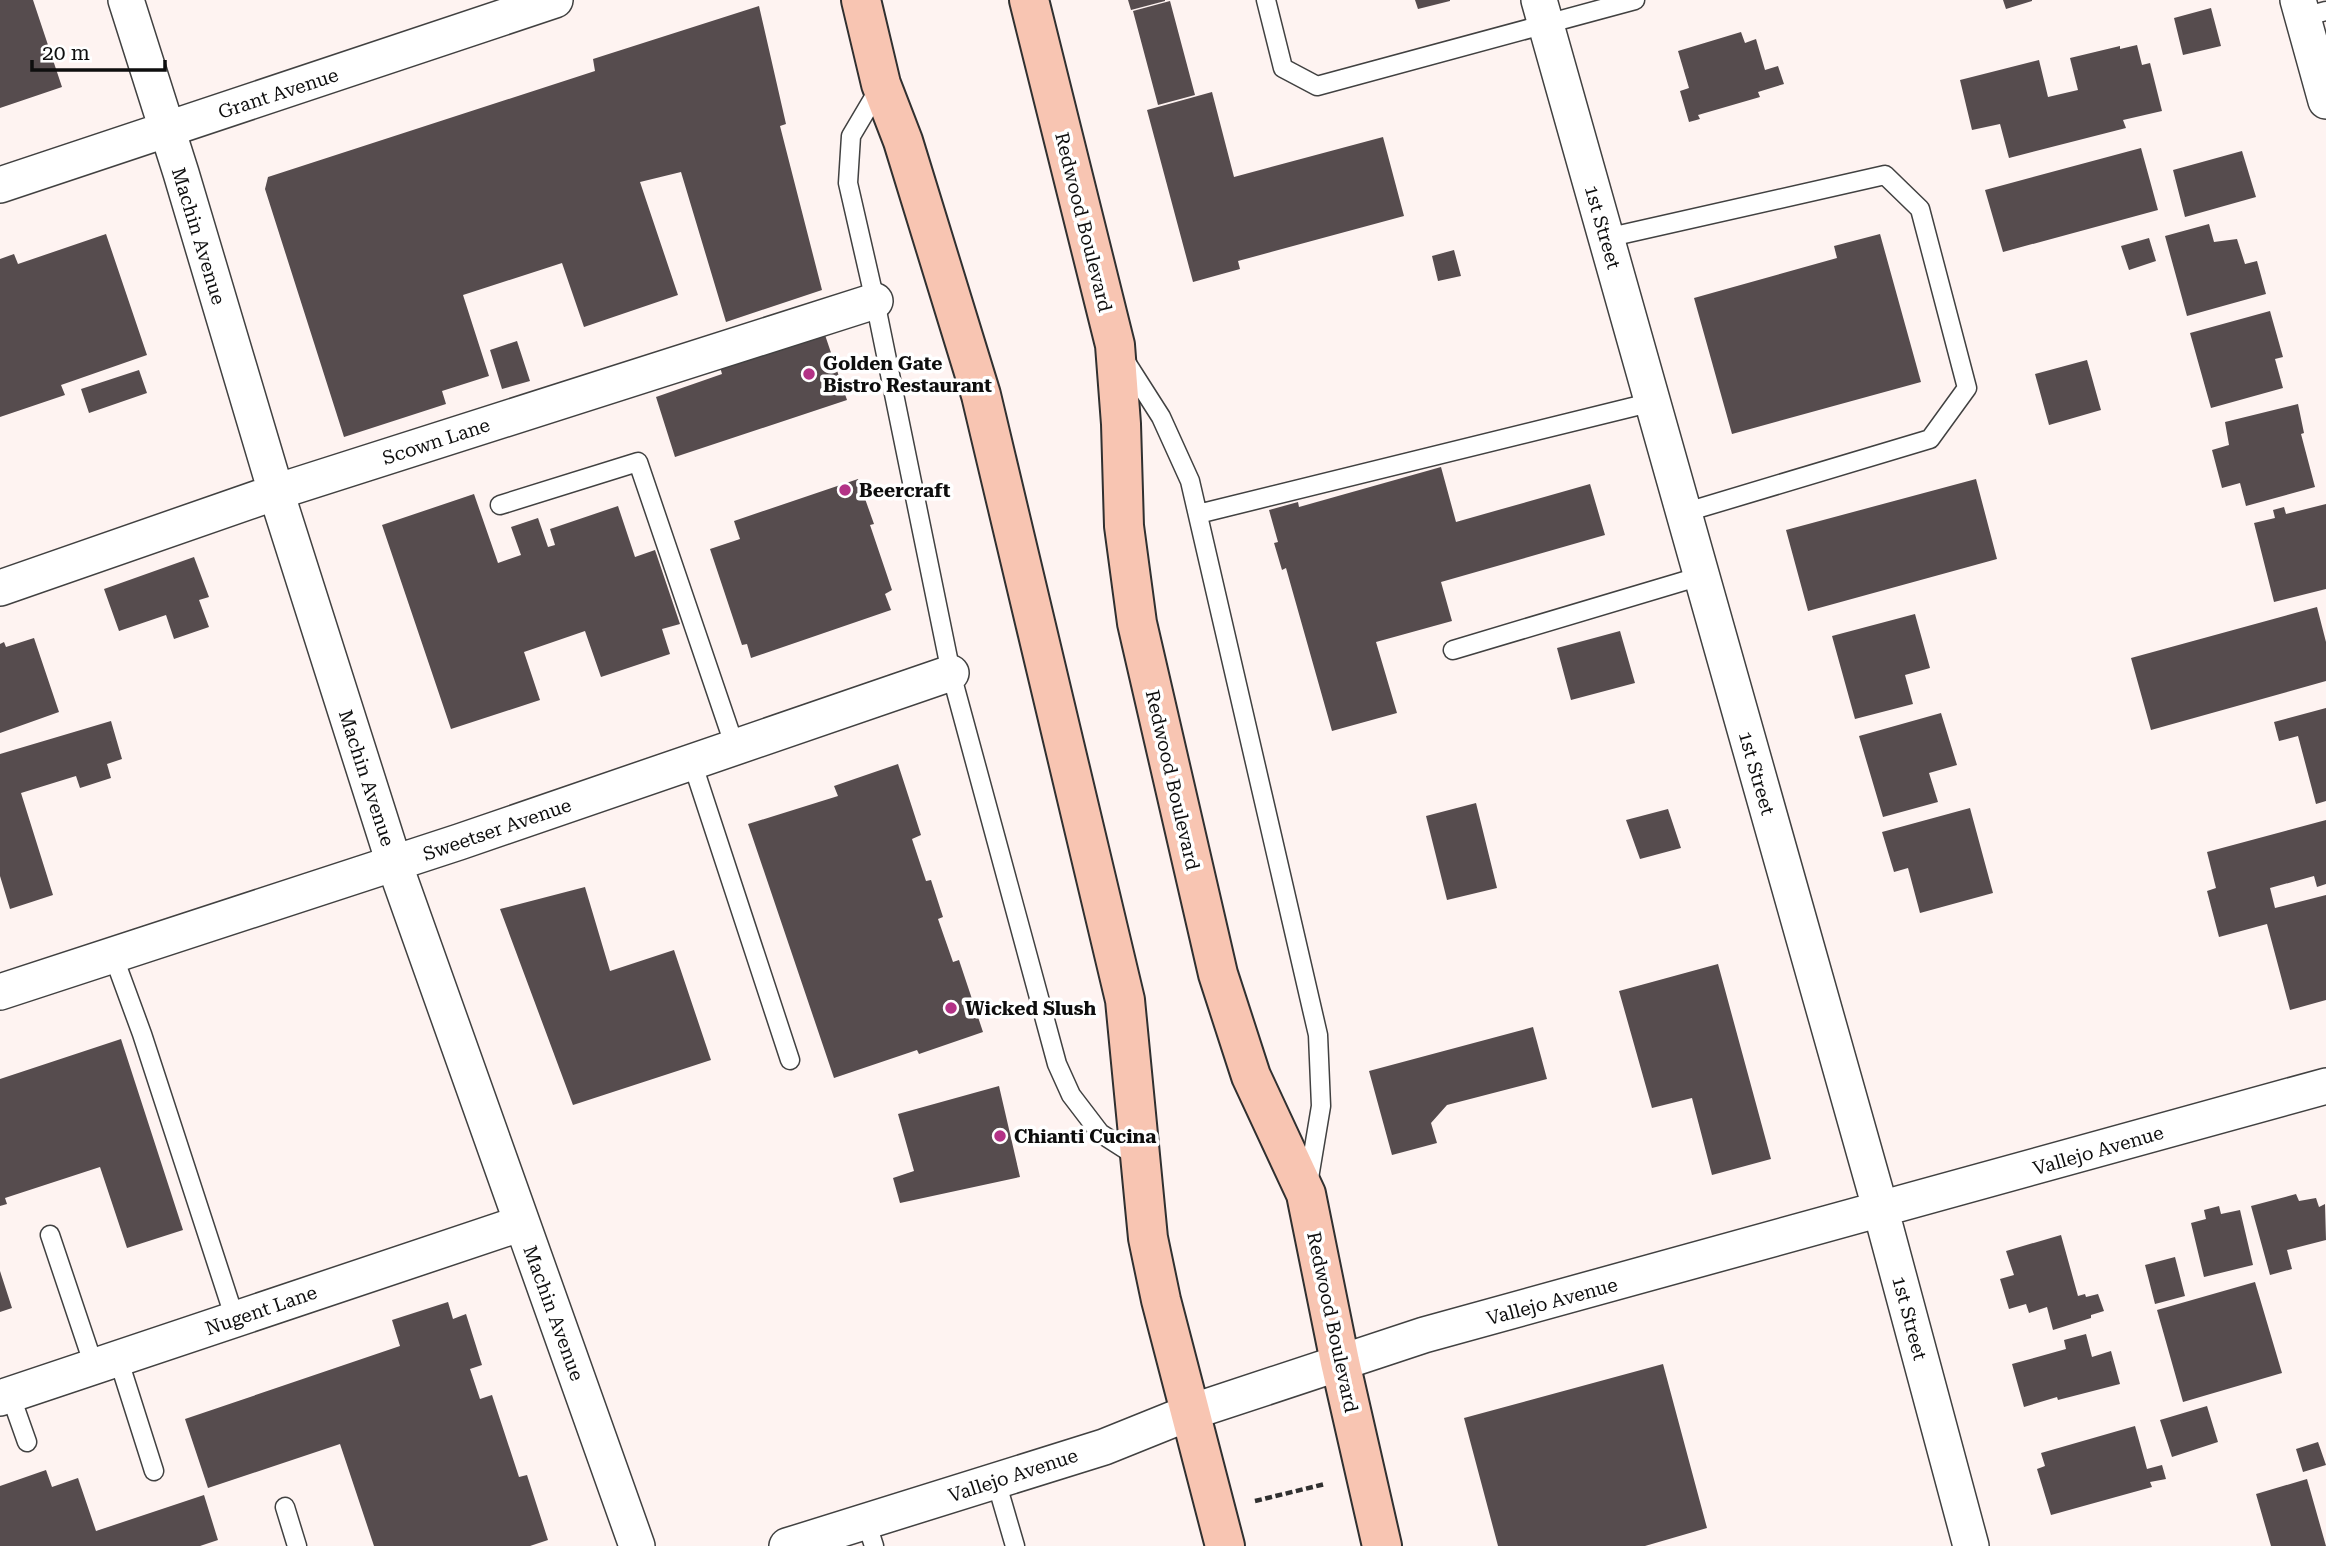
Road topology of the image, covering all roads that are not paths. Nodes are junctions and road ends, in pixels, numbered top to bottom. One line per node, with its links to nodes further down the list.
1 (126, 0): 12 (street, Machin Avenue)
2 (555, 0): 8 (street, Grant Avenue)
3 (860, 0): 10 (main road)
4 (1029, 0): 16 (main road, Redwood Boulevard)
5 (1266, 0): 9 (lane)
6 (1635, 0): 9 (lane)
7 (2309, 9): 11 (street)
8 (493, 10): 12 (street, Grant Avenue)
9 (1542, 12): 14 (street, 1st Street)
10 (881, 84): 15 (lane); 33 (main road)
11 (2326, 101)
12 (167, 130): 13 (street, Grant Avenue); 18 (street, Machin Avenue)
13 (0, 185)
14 (1606, 238): 17 (street, 1st Street); 20 (lane)
15 (875, 301): 18 (street, Scown Lane); 25 (lane)
16 (1115, 345): 21 (lane); 34 (main road, Redwood Boulevard)
17 (1653, 402): 20 (street, 1st Street); 21 (lane)
18 (276, 492): 23 (street, Scown Lane); 28 (street, Machin Avenue)
19 (500, 505): 26 (lane)
20 (1683, 513): 22 (street, 1st Street)
21 (1198, 514): 34 (lane)
22 (1701, 576): 24 (lane); 35 (street, 1st Street)
23 (0, 587)
24 (1453, 650)
25 (951, 673): 26 (street, Sweetser Avenue); 33 (lane)
26 (735, 747): 27 (street, Sweetser Avenue)
27 (692, 762): 28 (street, Sweetser Avenue); 31 (lane)
28 (394, 863): 29 (street, Sweetser Avenue); 36 (street, Machin Avenue)
29 (113, 955): 30 (street, Sweetser Avenue); 38 (lane)
30 (0, 992)
31 (790, 1060)
32 (2326, 1086): 35 (street, Vallejo Avenue)
33 (1140, 1158): 42 (main road)
34 (1306, 1194): 40 (main road, Redwood Boulevard)
35 (1881, 1211): 40 (street, Vallejo Avenue); 54 (street, 1st Street)
36 (522, 1223): 38 (street, Nugent Lane); 49 (street, Machin Avenue)
37 (50, 1235): 39 (lane)
38 (235, 1319): 39 (street, Nugent Lane)
39 (106, 1362): 41 (street, Nugent Lane); 44 (lane)
40 (1340, 1362): 42 (street, Vallejo Avenue); 53 (main road, Redwood Boulevard)
41 (5, 1396): 43 (lane)
42 (1191, 1412): 45 (street, Vallejo Avenue); 52 (main road)
43 (27, 1442)
44 (155, 1471)
45 (996, 1481): 47 (street, Vallejo Avenue); 51 (lane)
46 (285, 1507): 48 (lane)
47 (870, 1534): 50 (street, Vallejo Avenue)
48 (297, 1546)
49 (637, 1546)
50 (787, 1546)
51 (1015, 1546)
52 (1225, 1546)
53 (1382, 1546)
54 (1971, 1546)

